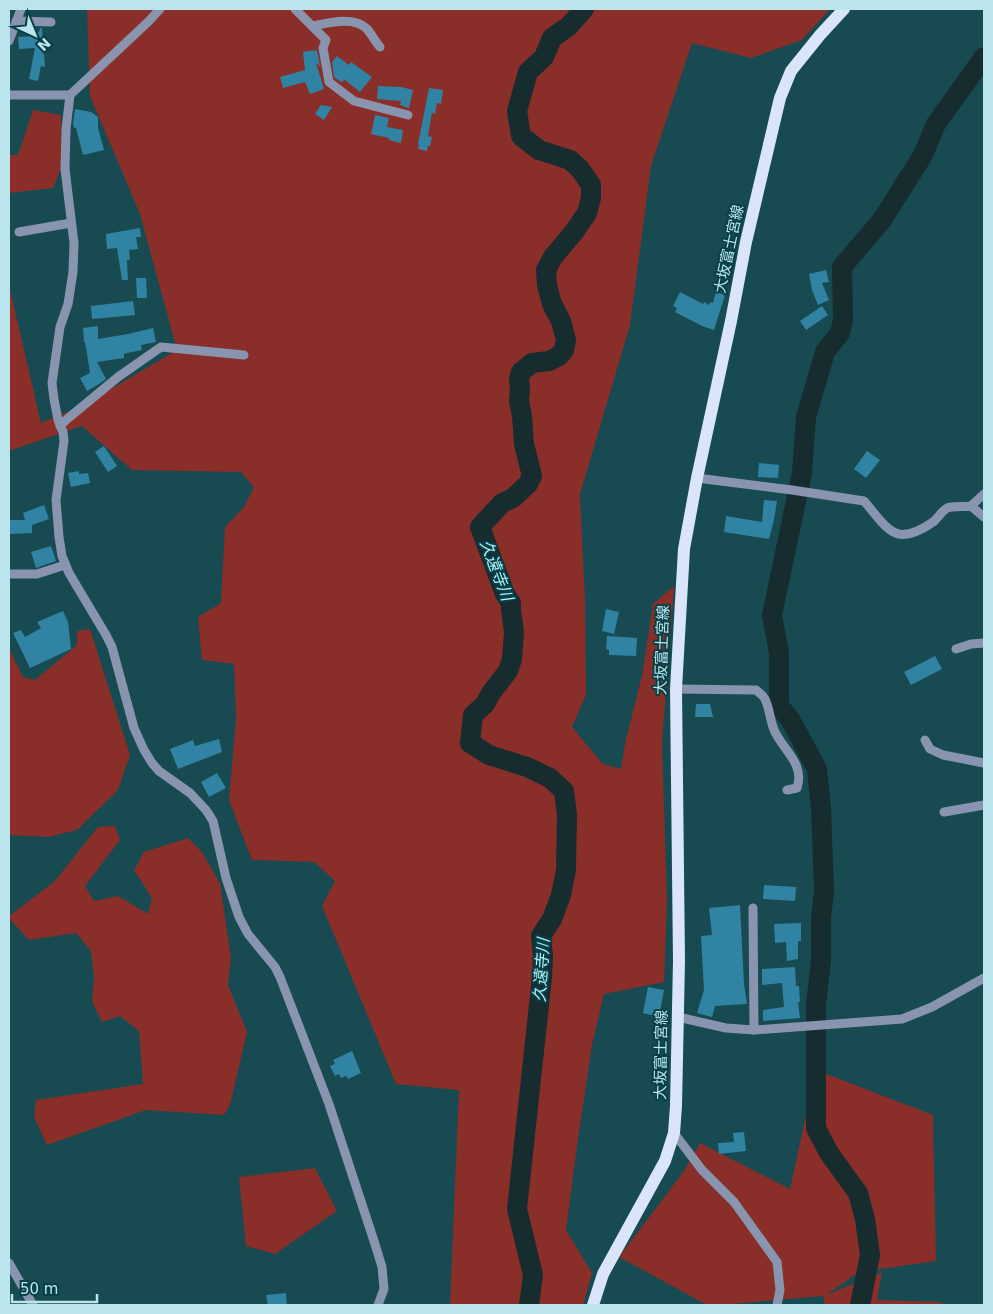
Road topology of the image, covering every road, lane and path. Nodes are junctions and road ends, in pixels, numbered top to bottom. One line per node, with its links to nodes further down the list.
1 (21, 9): 5 (street)
2 (160, 9): 11 (street)
3 (295, 9): 7 (street)
4 (844, 9): 17 (main road, 大坂富士宮線)
5 (16, 21): 6 (street); 8 (street)
6 (51, 22)
7 (312, 26): 9 (street); 12 (street)
8 (9, 41)
9 (380, 47)
10 (9, 95): 11 (street)
11 (70, 95): 13 (street)
12 (408, 115)
13 (71, 223): 14 (street); 16 (street)
14 (19, 232)
15 (244, 355): 16 (street)
16 (60, 426): 21 (street)
17 (697, 478): 19 (street); 25 (main road, 大坂富士宮線)
18 (984, 494): 19 (street)
19 (971, 506): 20 (street)
20 (984, 517)
21 (65, 565): 22 (street); 38 (street)
22 (9, 574)
23 (984, 643): 24 (street)
24 (956, 649)
25 (676, 689): 28 (street); 33 (main road, 大坂富士宮線)
26 (925, 740): 27 (street)
27 (984, 763)
28 (787, 790)
29 (984, 805): 30 (street)
30 (944, 812)
31 (753, 908): 34 (street)
32 (984, 978): 34 (street)
33 (678, 1017): 34 (street); 35 (main road, 大坂富士宮線)
34 (754, 1030)
35 (674, 1133): 39 (main road, 大坂富士宮線); 40 (street)
36 (9, 1263): 37 (street)
37 (33, 1305)
38 (378, 1305)
39 (593, 1305)
40 (777, 1305)

